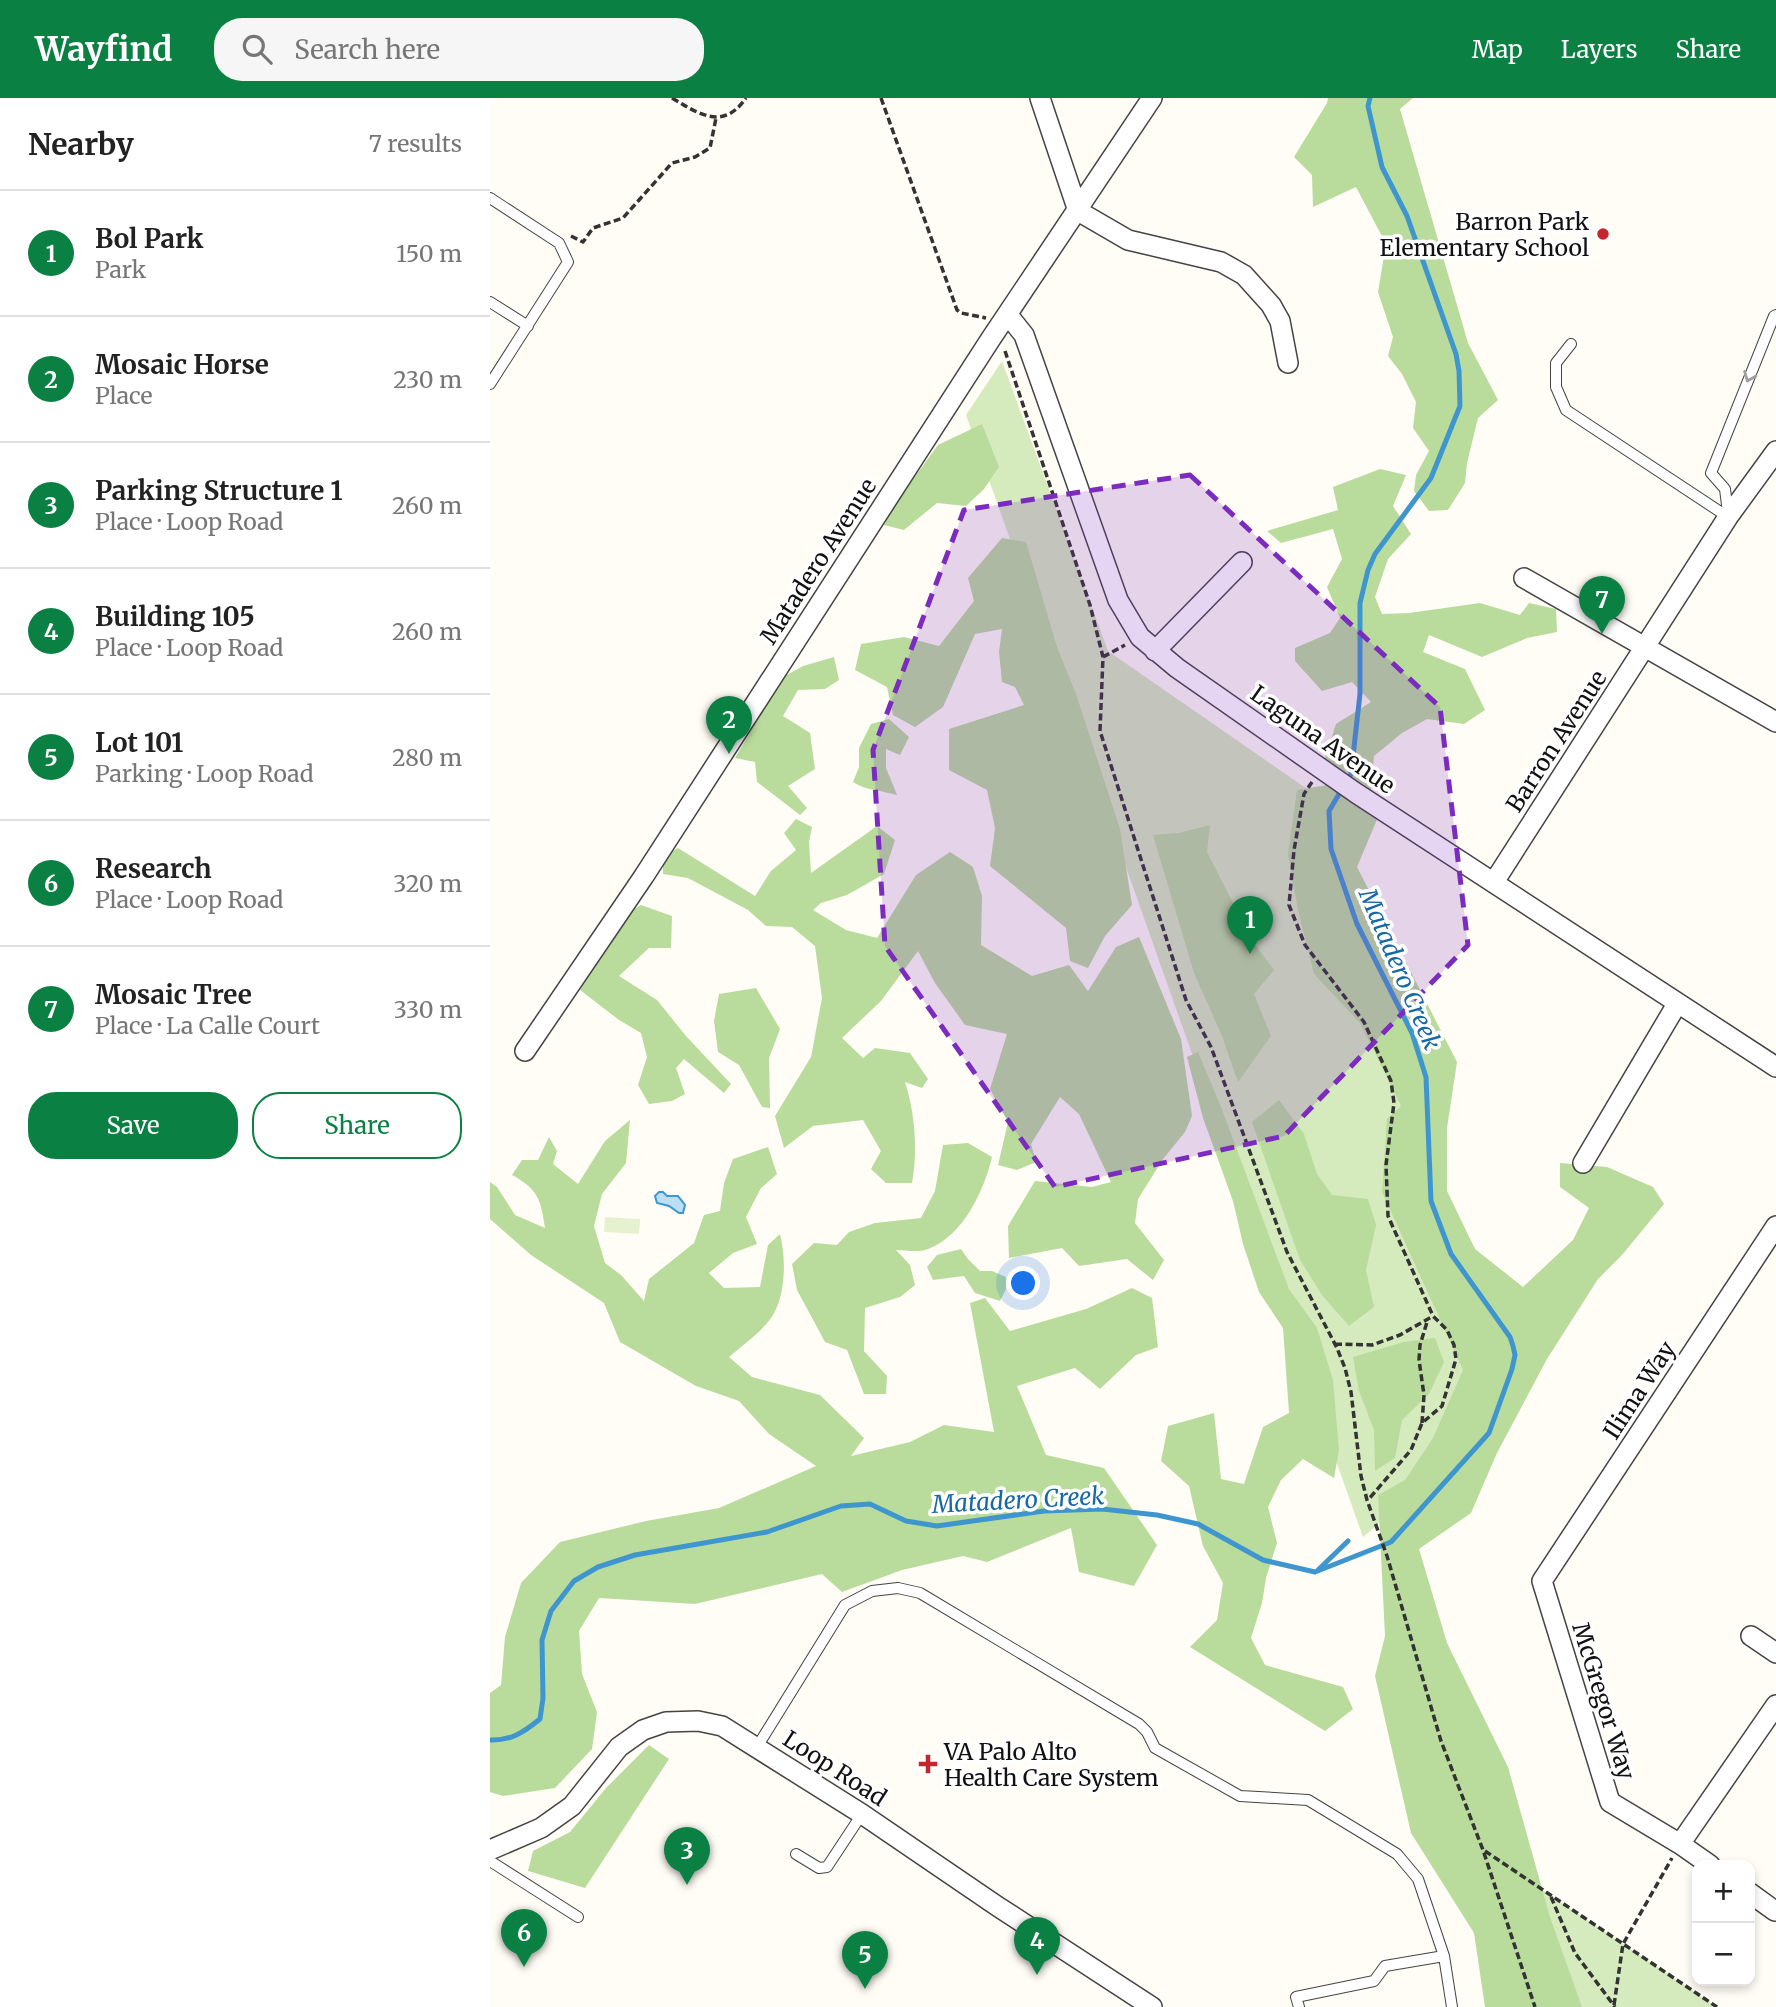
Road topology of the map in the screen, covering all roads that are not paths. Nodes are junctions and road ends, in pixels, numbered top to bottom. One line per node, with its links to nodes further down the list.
1 (1040, 98): 4 (street)
2 (1152, 98): 4 (street, Matadero Avenue)
3 (490, 198): 8 (lane)
4 (1078, 211): 7 (street, Matadero Avenue); 10 (street)
5 (490, 302): 8 (lane)
6 (1776, 316): 13 (lane, one-way to 13)
7 (1003, 322): 17 (street, Laguna Avenue); 21 (street, Matadero Avenue)
8 (528, 326): 11 (lane)
9 (1571, 344): 13 (lane)
10 (1288, 363)
11 (490, 384)
12 (1776, 452): 13 (street, Barron Avenue)
13 (1728, 517): 16 (street, Barron Avenue)
14 (1242, 562): 17 (street)
15 (1524, 578): 16 (street)
16 (1645, 647): 18 (street); 19 (street, Barron Avenue)
17 (1155, 651): 19 (street, Laguna Avenue)
18 (1776, 722)
19 (1494, 882): 20 (street, Laguna Avenue)
20 (1677, 1004): 22 (street, Laguna Avenue); 23 (street)
21 (525, 1051)
22 (1776, 1067)
23 (1583, 1163)
24 (1776, 1226): 25 (street, Ilima Way)
25 (1542, 1581): 31 (street, McGregor Way)
26 (1751, 1636): 27 (street)
27 (1776, 1653)
28 (1776, 1705): 31 (street)
29 (757, 1747): 30 (street, Loop Road); 32 (street, Loop Road); 39 (lane)
30 (862, 1814): 33 (lane); 40 (street, Loop Road)
31 (1680, 1844): 34 (street, McGregor Way)
32 (490, 1850)
33 (796, 1854)
34 (1703, 1860)
35 (490, 1861): 38 (lane)
36 (1755, 1897): 37 (street)
37 (1775, 1911)
38 (578, 1917)
39 (1444, 1956): 41 (lane); 42 (lane)
40 (1152, 2007)
41 (1298, 2007)
42 (1452, 2007)

